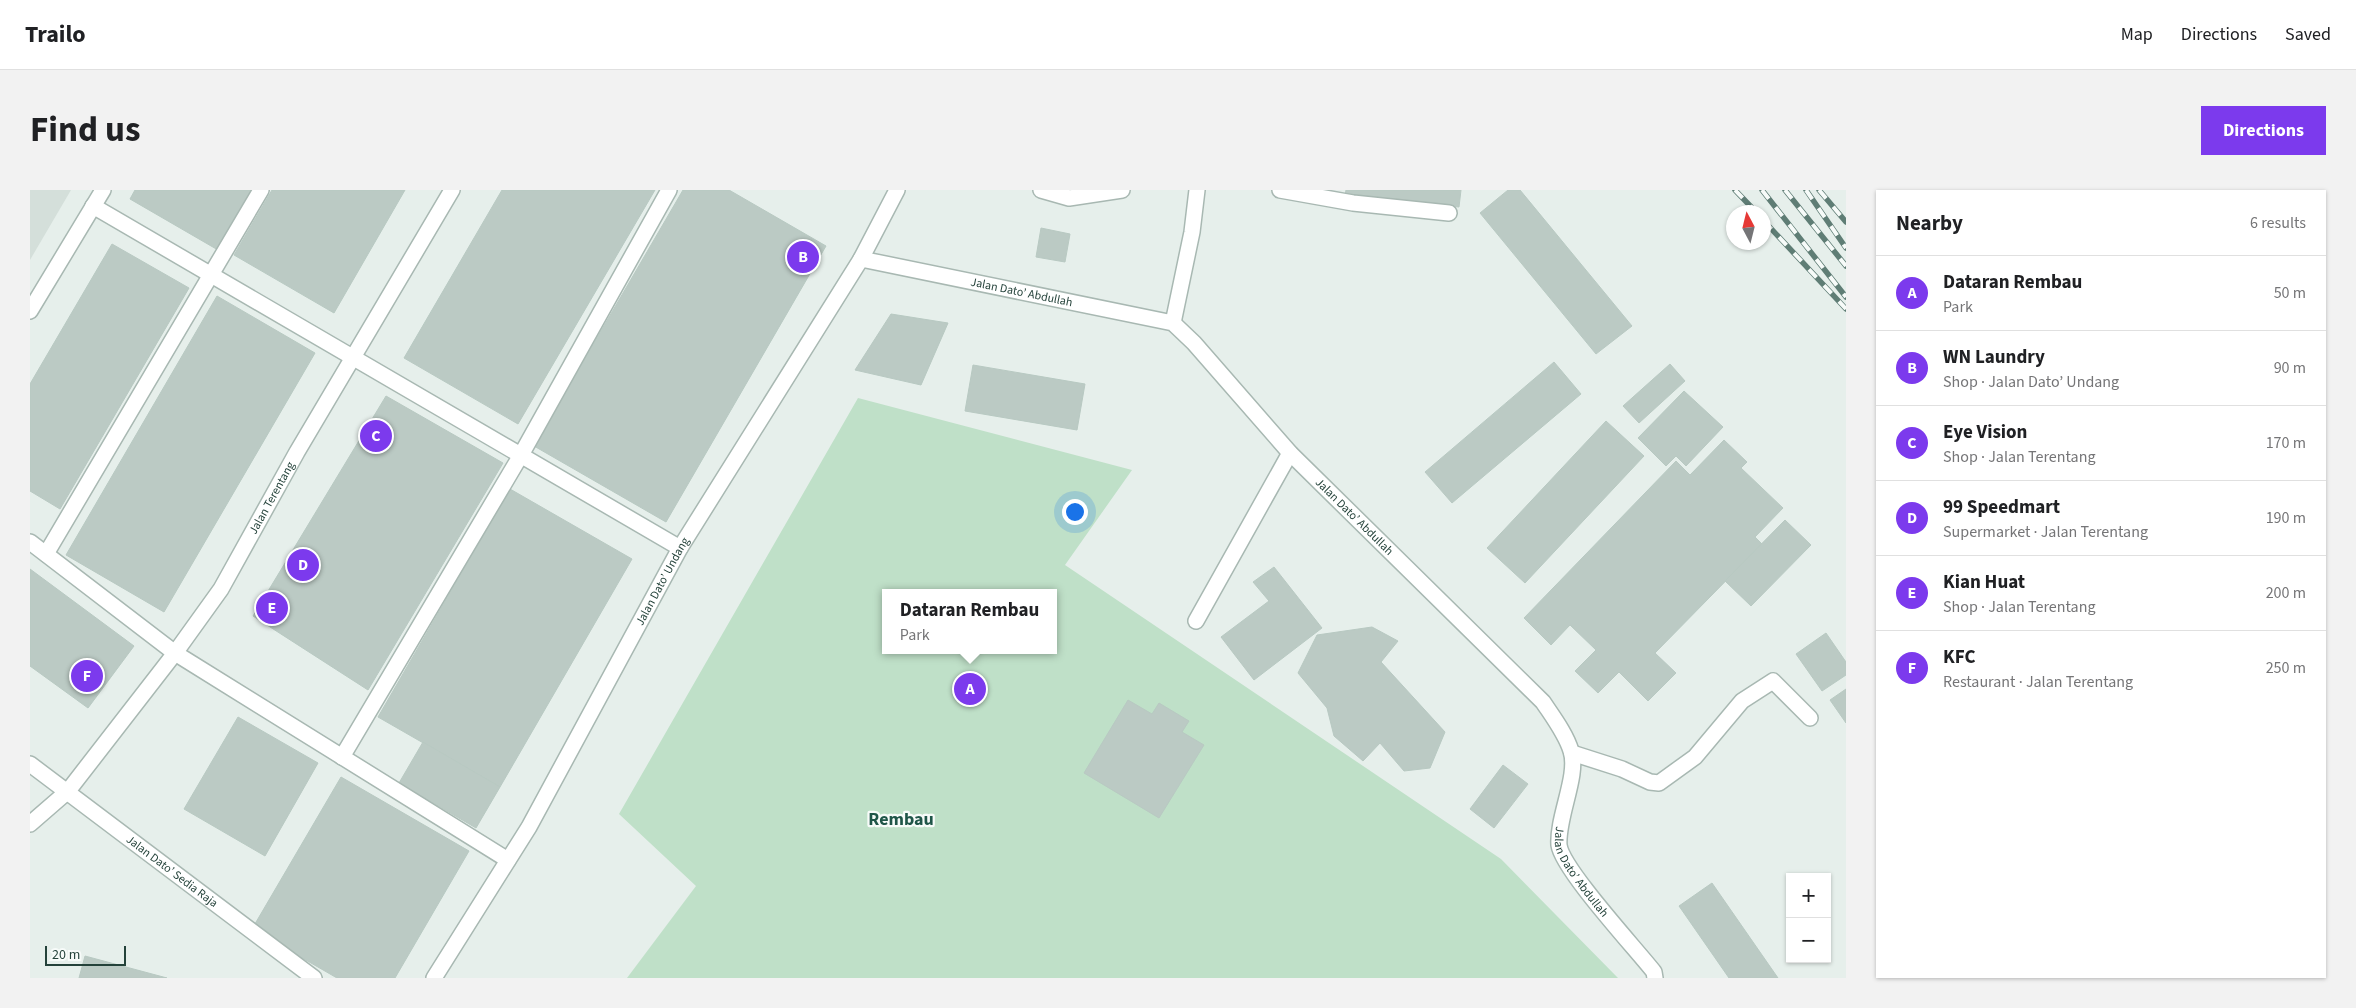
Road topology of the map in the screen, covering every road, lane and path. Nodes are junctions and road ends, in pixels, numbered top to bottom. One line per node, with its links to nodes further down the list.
1 (104, 190): 10 (street)
2 (261, 190): 13 (street)
3 (452, 190): 16 (street, Jalan Terentang)
4 (669, 190): 18 (street)
5 (897, 190): 12 (street, Jalan Dato’ Undang)
6 (1041, 190): 7 (street)
7 (1122, 190)
8 (1197, 190): 15 (street)
9 (1280, 190): 11 (street)
10 (93, 206): 13 (street); 14 (street)
11 (1450, 213)
12 (861, 259): 15 (street, Jalan Dato’ Abdullah); 20 (street, Jalan Dato’ Undang)
13 (212, 274): 16 (street); 21 (street)
14 (30, 310)
15 (1173, 323): 17 (street, Jalan Dato’ Abdullah)
16 (354, 357): 18 (street); 23 (street, Jalan Terentang)
17 (1290, 454): 22 (street); 25 (street, Jalan Dato’ Abdullah)
18 (521, 455): 20 (street); 26 (street)
19 (30, 542): 21 (street)
20 (680, 548): 30 (street, Jalan Dato’ Undang)
21 (46, 554): 23 (street)
22 (1196, 621)
23 (175, 653): 26 (street); 28 (street, Jalan Terentang)
24 (1810, 718): 25 (street)
25 (1572, 753): 33 (street, Jalan Dato’ Abdullah)
26 (342, 757): 30 (street)
27 (30, 764): 28 (street, Jalan Dato’ Sedia Raja)
28 (68, 791): 29 (street, Jalan Terentang); 31 (street, Jalan Dato’ Sedia Raja)
29 (30, 824)
30 (508, 860): 32 (street, Jalan Dato’ Undang)
31 (314, 978)
32 (434, 978)
33 (1655, 978)

